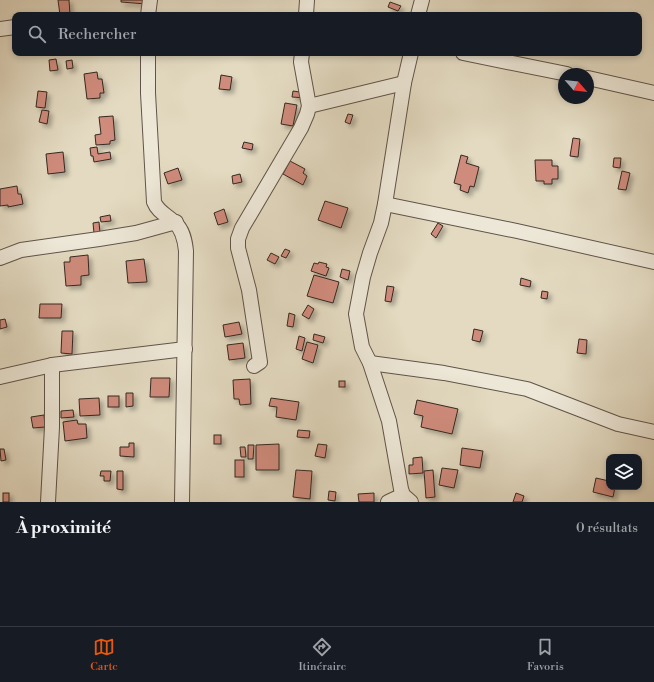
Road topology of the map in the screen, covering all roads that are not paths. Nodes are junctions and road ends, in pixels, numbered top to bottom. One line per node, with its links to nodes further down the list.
1 (150, 0): 3 (street)
2 (307, 0): 4 (street)
3 (148, 12)
4 (306, 12)
5 (12, 27): 6 (street)
6 (0, 29)
7 (148, 56): 17 (street)
8 (302, 56): 15 (street)
9 (410, 56): 13 (street)
10 (479, 56): 11 (street)
11 (558, 72)
12 (594, 79): 14 (street)
13 (404, 83): 15 (street); 16 (street)
14 (654, 93)
15 (309, 106): 23 (street)
16 (385, 204): 19 (street); 21 (street)
17 (176, 222): 18 (street); 20 (street)
18 (0, 258)
19 (654, 262)
20 (185, 349): 22 (street); 28 (street)
21 (370, 363): 25 (street); 26 (street)
22 (52, 365): 24 (street); 27 (street)
23 (254, 366)
24 (0, 377)
25 (654, 432)
26 (407, 499): 29 (street)
27 (48, 502)
28 (182, 502)
29 (388, 502)

